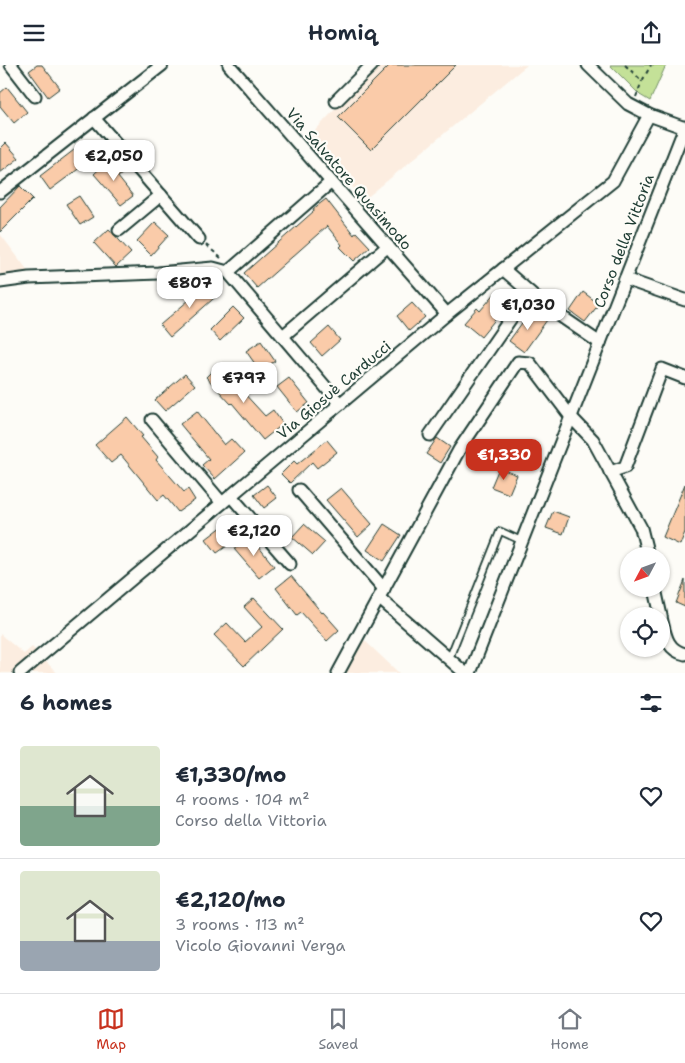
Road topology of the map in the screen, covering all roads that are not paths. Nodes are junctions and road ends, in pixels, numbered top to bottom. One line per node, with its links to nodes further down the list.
1 (11, 65): 6 (street)
2 (162, 65): 9 (street)
3 (229, 65): 11 (street, Via Salvatore Quasimodo)
4 (372, 65): 7 (street)
5 (588, 65): 8 (street)
6 (35, 96)
7 (336, 101)
8 (649, 115): 10 (street); 17 (street, Via Giosuè Carducci)
9 (94, 118): 12 (street); 13 (street)
10 (685, 127): 19 (street, Corso della Vittoria)
11 (331, 182): 16 (street, Via Salvatore Quasimodo); 18 (street)
12 (0, 192)
13 (160, 195): 14 (street); 15 (street)
14 (119, 230)
15 (198, 239)
16 (388, 246): 23 (street, Via Salvatore Quasimodo); 24 (street)
17 (503, 269): 21 (street); 23 (street, Via Giosuè Carducci)
18 (228, 272): 20 (street); 24 (street)
19 (625, 279): 22 (street); 25 (street, Corso della Vittoria)
20 (0, 281)
21 (529, 292): 25 (street); 30 (street)
22 (685, 301)
23 (447, 314): 27 (street, Via Giosuè Carducci)
24 (283, 336): 27 (street)
25 (600, 343): 28 (street, Corso della Vittoria)
26 (685, 378): 31 (street)
27 (340, 404): 33 (street, Via Giosuè Carducci)
28 (571, 417): 31 (street); 34 (street, Corso della Vittoria); 37 (street)
29 (152, 421): 33 (street)
30 (430, 435)
31 (610, 472): 35 (street)
32 (299, 490): 37 (street)
33 (227, 500): 36 (street); 41 (street, Via Giosuè Carducci)
34 (522, 541): 40 (lane); 44 (street, Corso della Vittoria)
35 (646, 547)
36 (290, 564)
37 (381, 593): 40 (street); 42 (street)
38 (670, 646): 39 (street)
39 (681, 653)
40 (449, 659): 43 (street)
41 (20, 673)
42 (338, 673)
43 (464, 673)
44 (470, 673)

